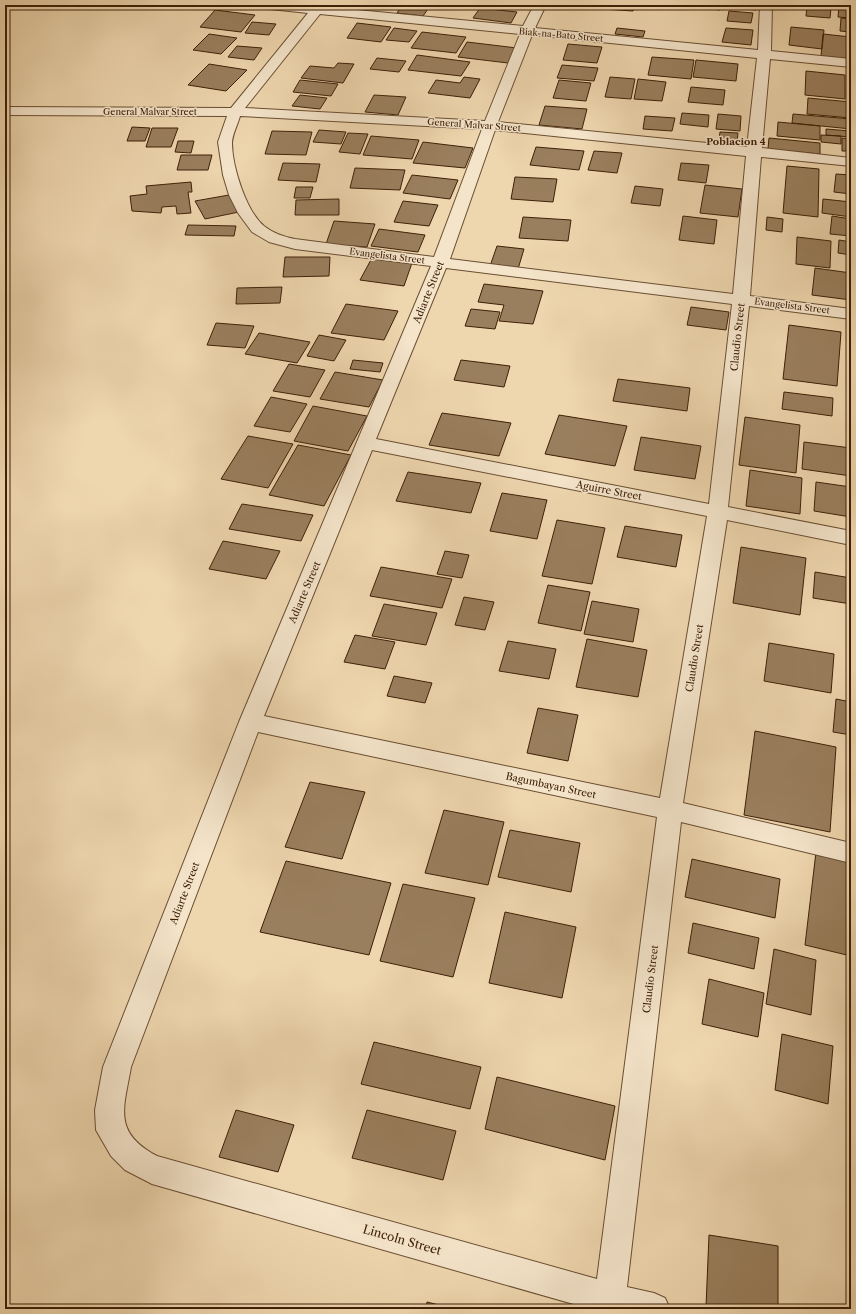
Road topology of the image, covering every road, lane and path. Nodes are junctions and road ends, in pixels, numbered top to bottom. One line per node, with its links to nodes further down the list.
1 (270, 5): 4 (street, Biak-na-Bato Street)
2 (540, 5): 5 (street, Adiarte Street)
3 (766, 5): 6 (street, Claudio Street)
4 (319, 8): 5 (street, Biak-na-Bato Street); 9 (street, Evangelista Street)
5 (527, 32): 6 (street, Biak-na-Bato Street); 10 (street, Adiarte Street)
6 (764, 54): 7 (street, Biak-na-Bato Street); 11 (street, Claudio Street)
7 (851, 63)
8 (5, 110): 9 (street, General Malvar Street)
9 (235, 112): 10 (street, General Malvar Street); 13 (street, Evangelista Street)
10 (490, 125): 11 (street, General Malvar Street); 13 (street, Adiarte Street)
11 (754, 152): 12 (street, General Malvar Street); 14 (street, Claudio Street)
12 (851, 162)
13 (440, 263): 14 (street, Evangelista Street); 16 (street, Adiarte Street)
14 (741, 300): 15 (street, Evangelista Street); 17 (street, Claudio Street)
15 (851, 314)
16 (366, 443): 17 (street, Aguirre Street); 19 (street, Adiarte Street)
17 (718, 512): 18 (street, Aguirre Street); 20 (street, Claudio Street)
18 (851, 538)
19 (250, 722): 20 (street, Bagumbayan Street); 22 (street, Adiarte Street)
20 (670, 810): 21 (street, Bagumbayan Street); 23 (street, Claudio Street)
21 (851, 853)
22 (152, 1170): 23 (street, Lincoln Street)
23 (610, 1304): 24 (street, Lincoln Street)
24 (654, 1309)

